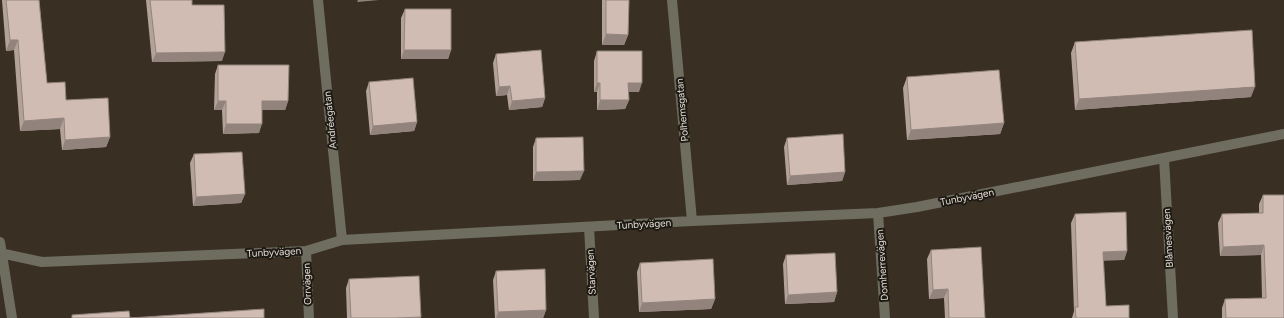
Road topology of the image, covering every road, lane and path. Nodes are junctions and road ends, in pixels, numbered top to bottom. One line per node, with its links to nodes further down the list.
1 (318, 0): 8 (street, Andréegatan)
2 (672, 0): 6 (street, Polhemsgatan)
3 (1284, 134): 4 (street, Tunbyvägen)
4 (1164, 158): 5 (street, Tunbyvägen); 16 (street, Blåmesvägen)
5 (878, 213): 6 (street, Tunbyvägen); 15 (street, Domherrevägen)
6 (692, 221): 7 (street, Tunbyvägen)
7 (589, 227): 8 (street, Tunbyvägen); 14 (street, Starvägen)
8 (342, 240): 10 (street, Tunbyvägen)
9 (0, 242): 11 (street)
10 (306, 251): 11 (street, Tunbyvägen); 13 (street, Orrvägen)
11 (1, 253): 12 (street)
12 (12, 318)
13 (308, 318)
14 (594, 318)
15 (885, 318)
16 (1173, 318)

